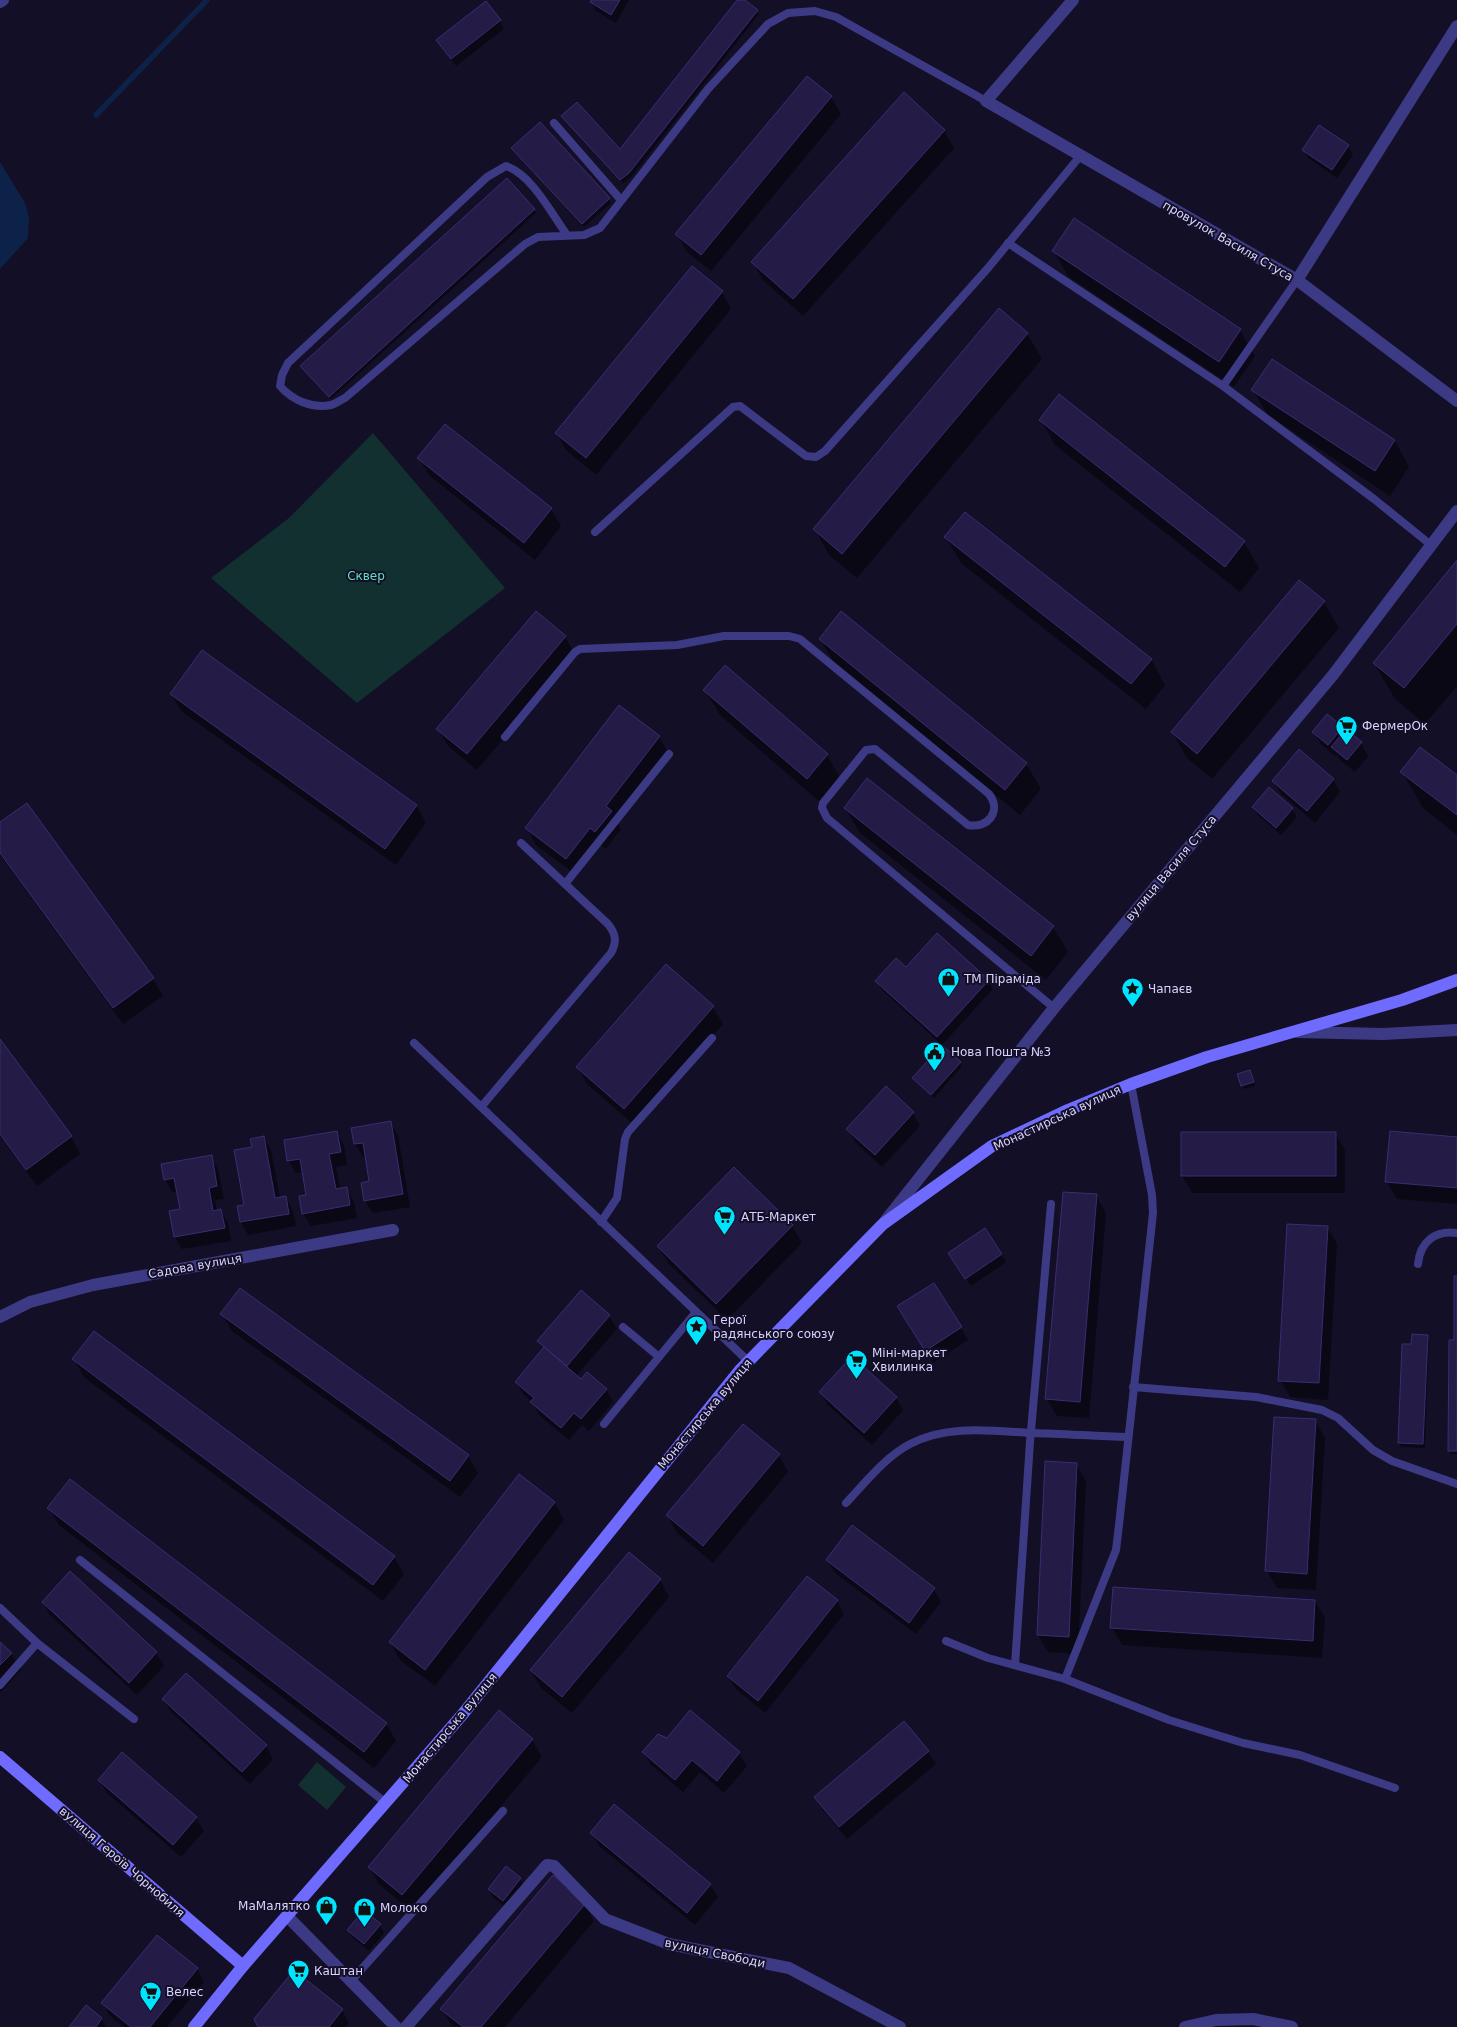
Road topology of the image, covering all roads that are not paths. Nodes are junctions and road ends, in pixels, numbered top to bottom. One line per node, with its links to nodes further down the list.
1 (1072, 0): 3 (street)
2 (1457, 26): 9 (street)
3 (986, 101): 5 (street, провулок Василя Стуса); 6 (lane)
4 (554, 123): 6 (lane)
5 (1081, 155): 8 (lane); 9 (street, провулок Василя Стуса)
6 (621, 200): 7 (lane)
7 (567, 235): 7 (lane)
8 (1008, 244): 10 (lane); 13 (lane)
9 (1297, 280): 10 (lane); 11 (street, провулок Василя Стуса)
10 (1223, 386): 14 (lane)
11 (1457, 401)
12 (1457, 511): 14 (street, вулиця Василя Стуса)
13 (595, 532)
14 (1431, 545): 20 (street, вулиця Василя Стуса)
15 (505, 737): 20 (lane)
16 (668, 754): 18 (lane)
17 (521, 843): 18 (lane)
18 (565, 884): 26 (lane)
19 (1457, 980): 22 (main road, Монастирська вулиця)
20 (1054, 1008): 29 (street, вулиця Василя Стуса)
21 (1457, 1030): 22 (street)
22 (1288, 1032): 25 (main road, Монастирська вулиця)
23 (712, 1038): 28 (lane)
24 (414, 1043): 26 (lane)
25 (1131, 1084): 29 (main road, Монастирська вулиця); 38 (lane)
26 (482, 1106): 28 (lane)
27 (1051, 1204): 40 (lane)
28 (601, 1222): 33 (lane)
29 (883, 1224): 37 (main road, Монастирська вулиця)
30 (393, 1230): 34 (street, Садова вулиця)
31 (1457, 1233): 32 (lane)
32 (1418, 1264)
33 (696, 1312): 36 (lane); 37 (lane)
34 (0, 1317)
35 (623, 1327): 36 (lane)
36 (658, 1356): 39 (lane)
37 (748, 1361): 54 (main road, Монастирська вулиця)
38 (1133, 1387): 41 (lane); 42 (lane)
39 (604, 1424)
40 (1031, 1432): 41 (lane); 43 (lane); 48 (lane)
41 (1128, 1437): 49 (lane)
42 (1457, 1484)
43 (846, 1503)
44 (80, 1560): 54 (lane)
45 (0, 1608): 47 (lane)
46 (946, 1641): 48 (lane)
47 (38, 1643): 50 (lane); 51 (lane)
48 (1015, 1665): 49 (lane)
49 (1065, 1679): 53 (lane)
50 (0, 1685)
51 (134, 1718)
52 (0, 1757): 57 (main road, вулиця Героїв Чорнобиля)
53 (1395, 1788)
54 (386, 1803): 56 (main road, Монастирська вулиця)
55 (503, 1811): 58 (lane)
56 (288, 1917): 57 (main road, Монастирська вулиця); 58 (street)
57 (244, 1966): 59 (main road, Монастирська вулиця)
58 (351, 1981): 60 (street)
59 (194, 2027)
60 (396, 2027)
61 (406, 2027): 62 (street, вулиця Свободи)
62 (900, 2027)
63 (1185, 2027): 64 (street)
64 (1292, 2027)

